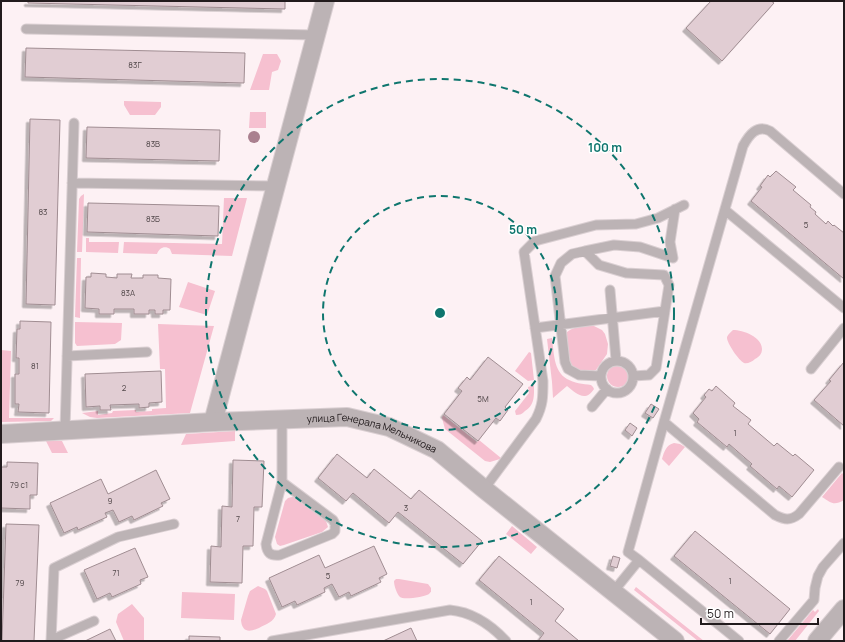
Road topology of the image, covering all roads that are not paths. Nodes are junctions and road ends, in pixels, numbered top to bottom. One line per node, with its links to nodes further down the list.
1 (325, 1): 3 (street)
2 (26, 29): 3 (lane)
3 (316, 35): 6 (street)
4 (74, 124): 5 (lane)
5 (72, 182): 6 (lane); 20 (lane)
6 (276, 186): 28 (street)
7 (844, 194): 10 (lane)
8 (684, 205): 9 (lane)
9 (675, 209): 11 (lane); 17 (lane)
10 (725, 210): 13 (lane); 29 (lane)
11 (585, 251): 14 (lane); 16 (lane)
12 (610, 290): 15 (lane)
13 (844, 308)
14 (665, 311): 15 (lane); 24 (lane)
15 (612, 318): 16 (lane); 21 (lane)
16 (560, 325): 17 (lane); 23 (lane)
17 (535, 328): 34 (lane)
18 (844, 328): 22 (lane)
19 (147, 352): 20 (lane)
20 (67, 356): 30 (lane)
21 (616, 360): 23 (lane); 24 (lane)
22 (811, 369)
23 (600, 376): 25 (lane)
24 (633, 376): 25 (lane)
25 (606, 389): 26 (lane)
26 (592, 407)
27 (282, 420): 28 (street, улица Генерала Мельникова); 33 (lane); 34 (street, улица Генерала Мельникова)
28 (213, 422): 30 (street, улица Генерала Мельникова)
29 (664, 422): 32 (lane); 37 (lane)
30 (64, 430): 31 (street, улица Генерала Мельникова)
31 (1, 434)
32 (839, 467)
33 (282, 482): 33 (lane)
34 (484, 489): 38 (street, улица Генерала Мельникова)
35 (174, 524): 41 (lane)
36 (844, 543): 46 (lane)
37 (639, 560): 38 (lane); 45 (lane)
38 (613, 592): 44 (street, улица Генерала Мельникова)
39 (844, 609): 47 (street)
40 (94, 621): 41 (lane)
41 (51, 641)
42 (272, 641): 43 (lane)
43 (506, 641)
44 (675, 641)
45 (739, 641)
46 (779, 641)
47 (817, 641)

